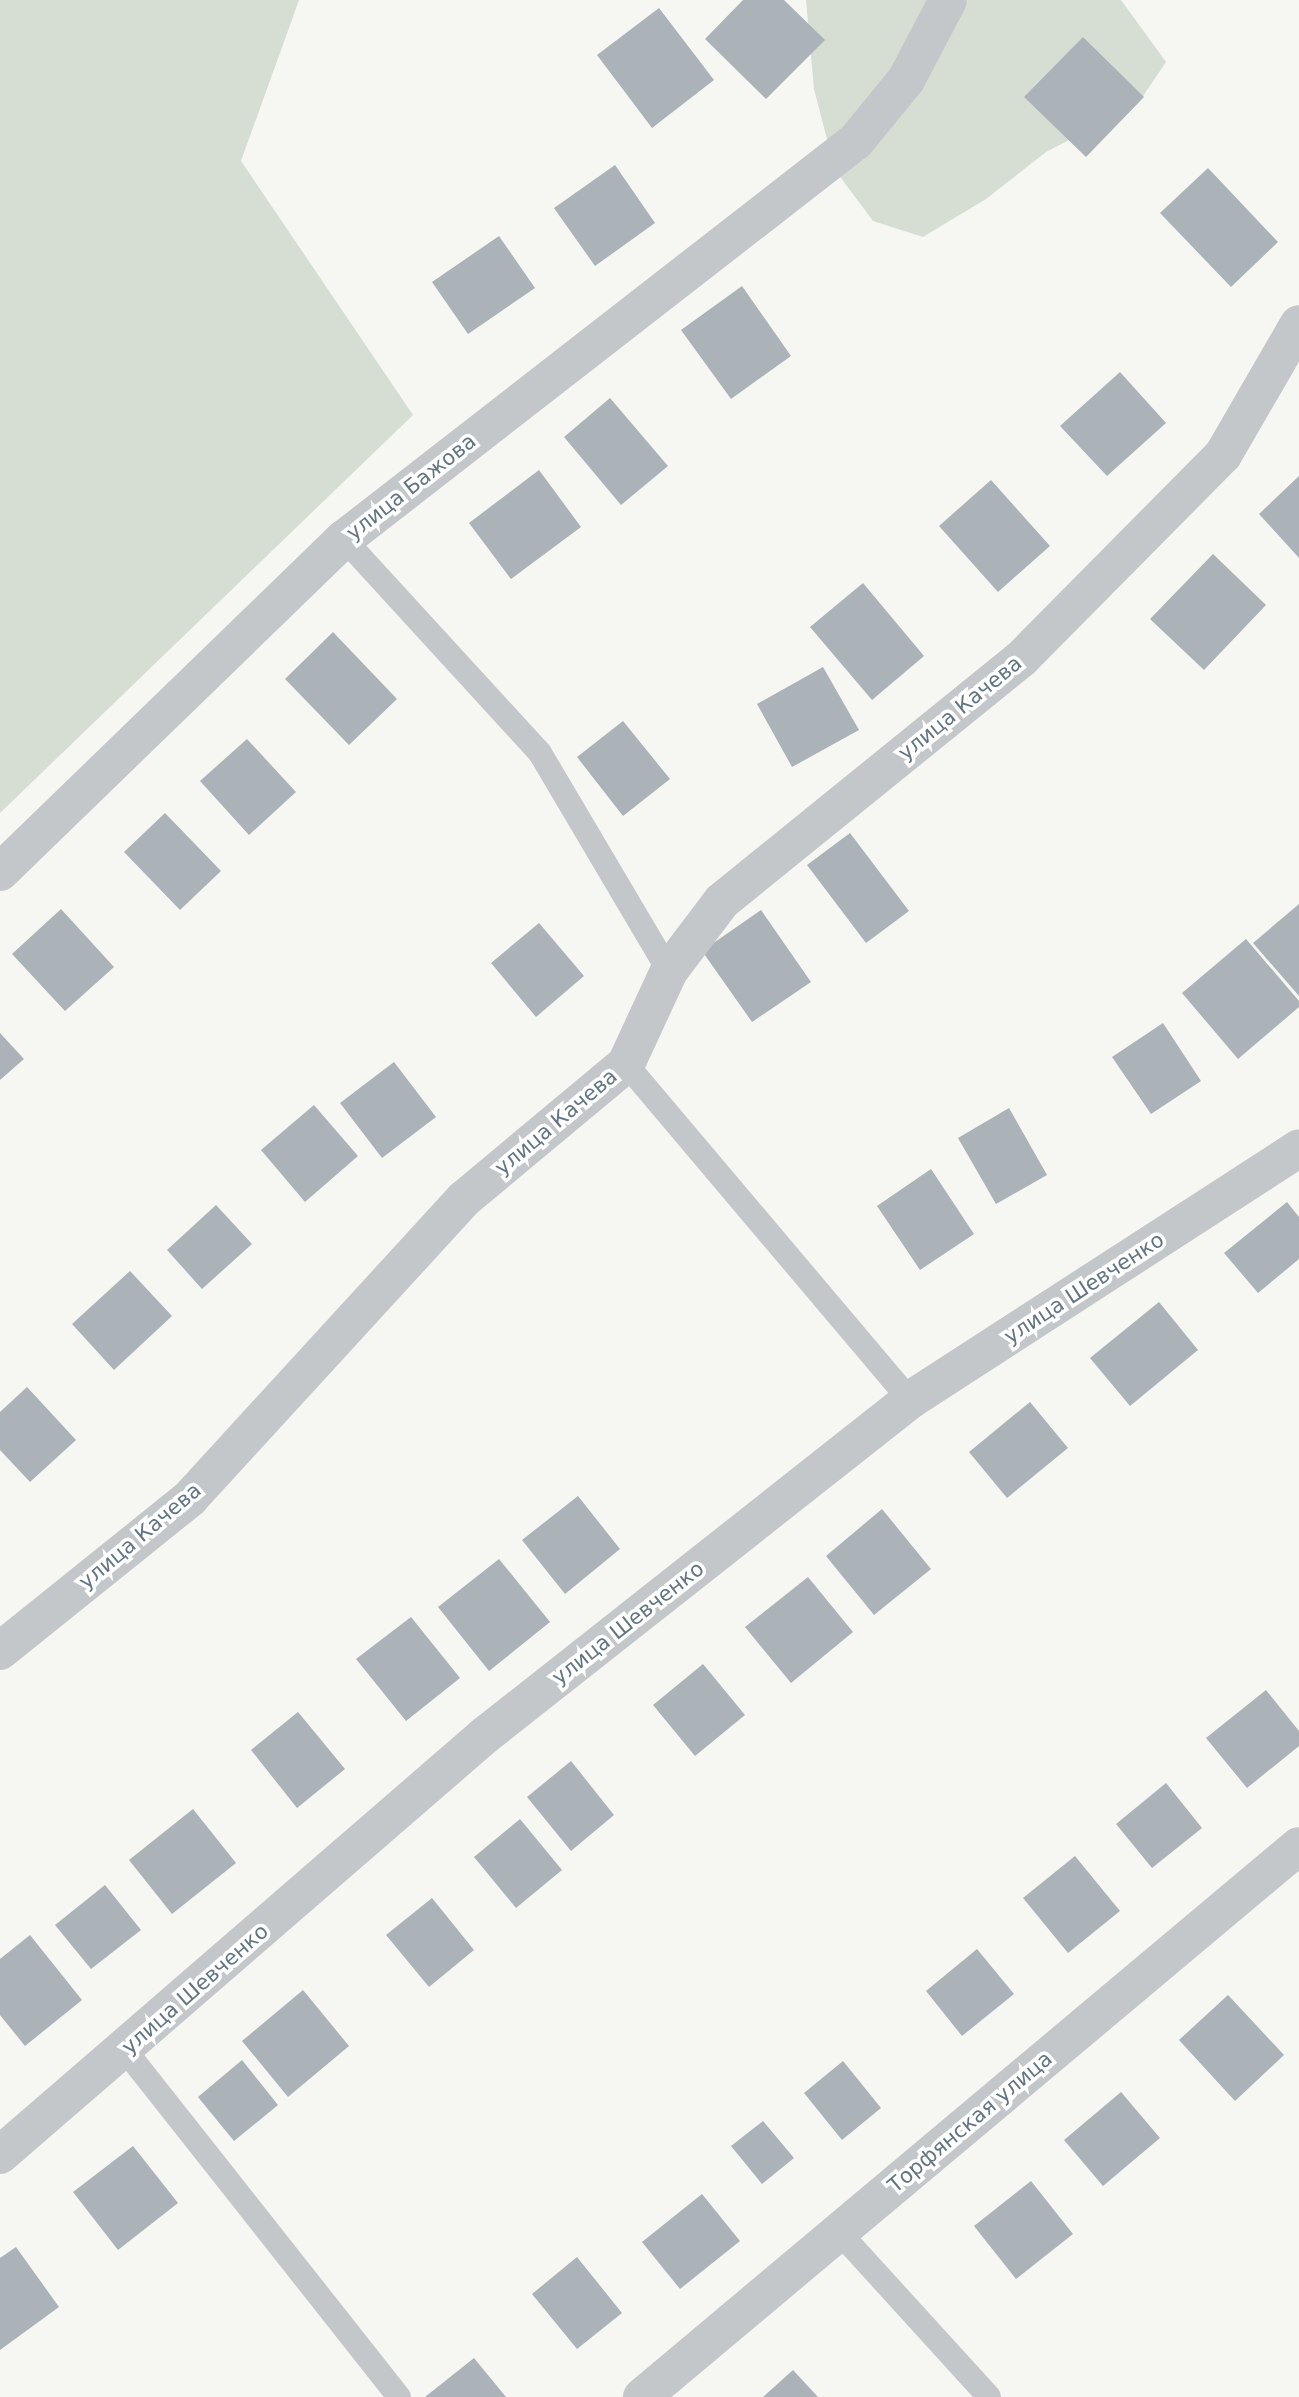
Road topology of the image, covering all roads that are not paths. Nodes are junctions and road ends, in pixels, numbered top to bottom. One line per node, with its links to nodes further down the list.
1 (948, 0): 3 (street, улица Бажова)
2 (1299, 324): 5 (street, улица Качева)
3 (344, 538): 4 (street, улица Бажова); 5 (lane)
4 (0, 872)
5 (669, 971): 6 (street, улица Качева)
6 (626, 1064): 8 (lane); 9 (street, улица Качева)
7 (1299, 1148): 8 (street, улица Шевченко)
8 (910, 1400): 11 (street, улица Шевченко)
9 (0, 1651)
10 (1299, 1846): 13 (street, Торфянская улица)
11 (125, 2050): 12 (street, улица Шевченко); 14 (lane)
12 (0, 2155)
13 (839, 2232): 15 (street, Торфянская улица); 16 (lane)
14 (399, 2397)
15 (642, 2397)
16 (989, 2397)

